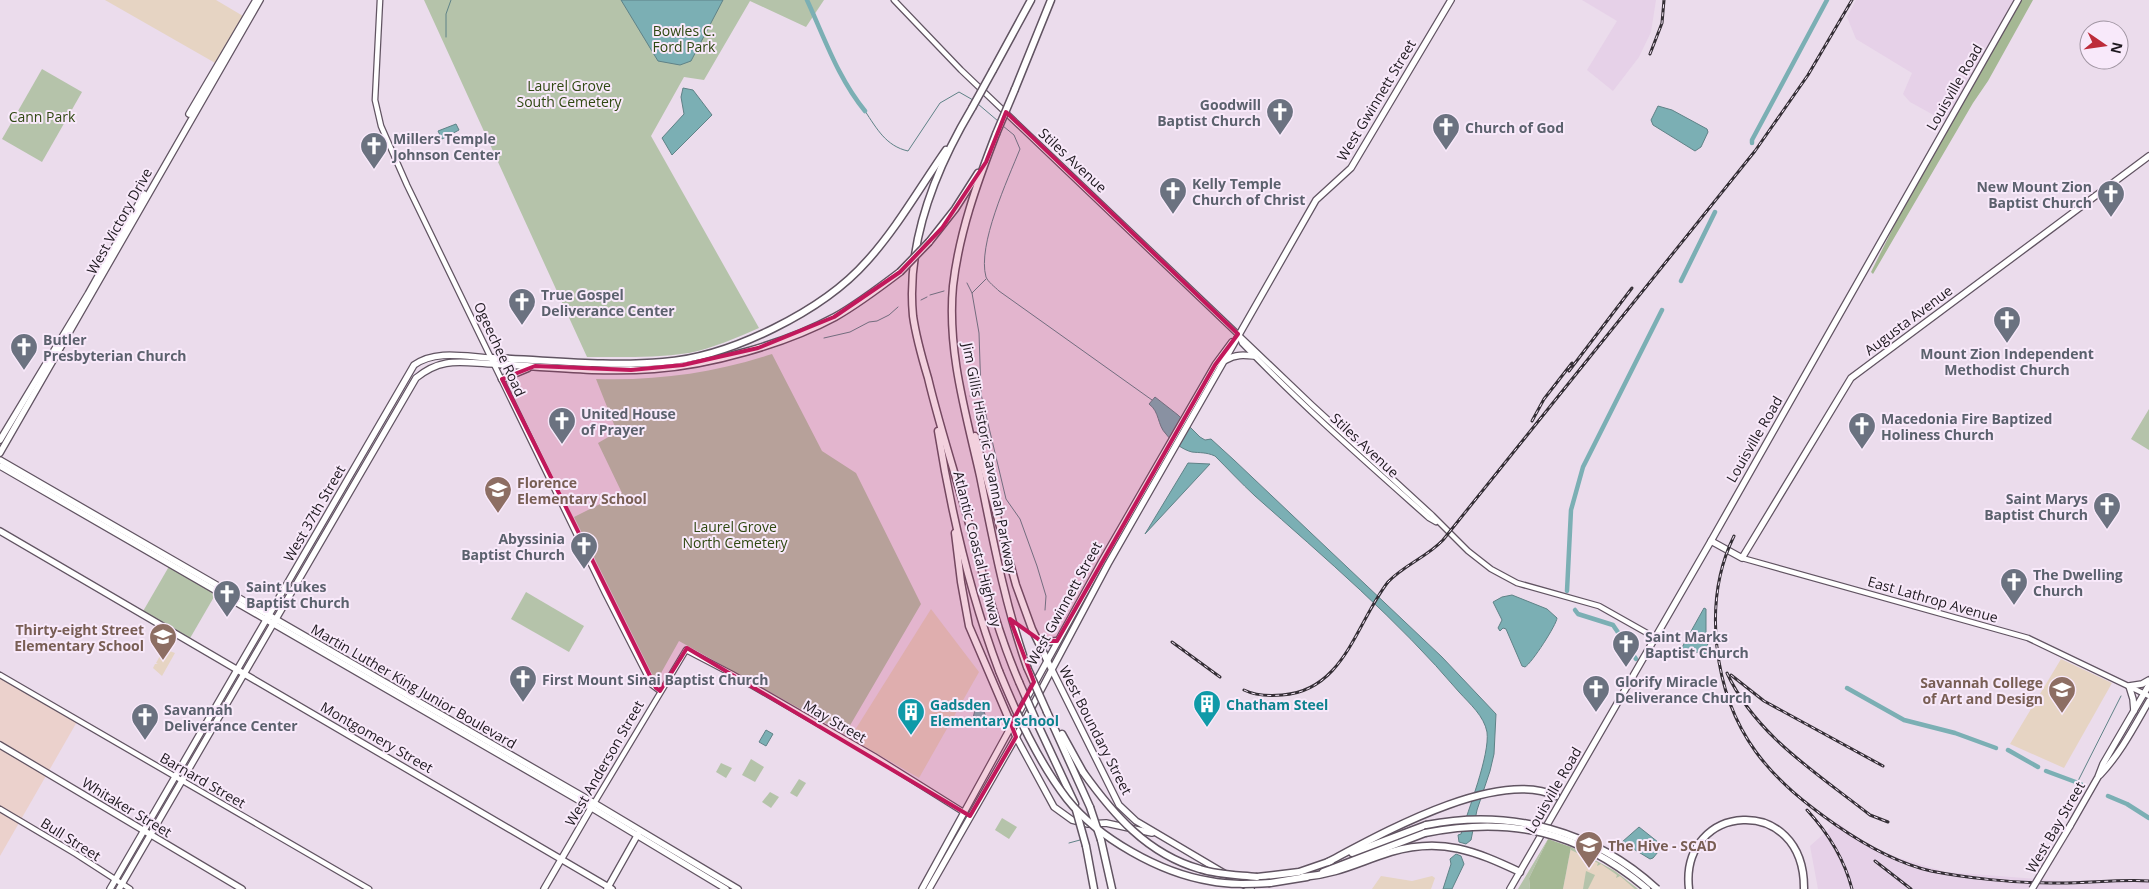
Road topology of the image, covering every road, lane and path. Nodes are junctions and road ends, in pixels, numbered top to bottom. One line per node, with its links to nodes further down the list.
1 (256, 0): 20 (main road, West Victory Drive)
2 (260, 0): 21 (main road, West Victory Drive)
3 (380, 0): 15 (street, Ogeechee Road)
4 (894, 0): 12 (street, Stiles Avenue)
5 (1031, 0): 9 (highway, Jim Gillis Historic Savannah Parkway, bridge)
6 (1051, 0): 11 (highway, Jim Gillis Historic Savannah Parkway, bridge)
7 (1451, 0): 12 (main road, West Gwinnett Street)
8 (2018, 0): 27 (main road, Louisville Road)
9 (959, 130): 15 (highway); 18 (highway, Jim Gillis Historic Savannah Parkway)
10 (2149, 156): 28 (main road, Augusta Avenue)
11 (986, 162): 16 (highway, bridge); 19 (highway, Jim Gillis Historic Savannah Parkway)
12 (1238, 334): 13 (street, Stiles Avenue); 14 (main road, West Gwinnett Street); 25 (street, Stiles Avenue); 33 (main road, West Gwinnett Street)
13 (1255, 356): 14 (main road); 25 (street, Stiles Avenue)
14 (1226, 360): 37 (main road, West Gwinnett Street)
15 (493, 361): 16 (highway); 17 (street, Ogeechee Road); 29 (main road, West 37th Street); 30 (main road, West 37th Street)
16 (535, 366): 17 (highway)
17 (502, 379): 43 (street, Ogeechee Road)
18 (935, 405): 24 (highway, Atlantic Coastal Highway); 84 (highway, Jim Gillis Historic Savannah Parkway, bridge)
19 (966, 416): 31 (highway); 48 (highway, Jim Gillis Historic Savannah Parkway, bridge)
20 (0, 440)
21 (0, 453)
22 (0, 460): 29 (main road, Martin Luther King Junior Boulevard)
23 (0, 466): 29 (main road, Martin Luther King Junior Boulevard)
24 (952, 504): 49 (highway); 71 (highway, Atlantic Coastal Highway, bridge)
25 (1439, 524): 32 (street, Stiles Avenue)
26 (0, 531): 36 (main road, Montgomery Street)
27 (1711, 541): 28 (main road, East Lathrop Avenue); 32 (main road, Louisville Road)
28 (1742, 558): 42 (street, East Lathrop Avenue)
29 (267, 619): 30 (main road, Martin Luther King Junior Boulevard); 36 (main road, West 37th Street)
30 (275, 623): 38 (main road, West 37th Street); 60 (main road, Martin Luther King Junior Boulevard)
31 (1036, 637): 33 (highway); 35 (highway)
32 (1654, 637): 70 (main road, Louisville Road)
33 (1057, 641): 35 (main road, West Gwinnett Street)
34 (686, 650): 43 (street, West Anderson Street); 62 (street, May Street)
35 (1047, 660): 37 (main road, West Boundary Street); 49 (main road, West Gwinnett Street)
36 (238, 671): 38 (main road, Montgomery Street); 55 (main road, West 37th Street)
37 (1052, 672): 50 (main road, West Gwinnett Street); 59 (main road, West Boundary Street)
38 (244, 674): 57 (main road, West 37th Street); 68 (main road, Montgomery Street)
39 (0, 675): 55 (street, Barnard Street)
40 (2149, 680): 42 (main road)
41 (2149, 685): 44 (main road, West Bay Street)
42 (2129, 686): 44 (street, East Lathrop Avenue); 47 (main road)
43 (660, 691): 60 (street, West Anderson Street)
44 (2146, 695): 47 (main road, West Bay Street)
45 (2149, 702): 51 (main road, West Bay Street)
46 (2149, 710): 51 (main road)
47 (2134, 711): 56 (main road, West Bay Street)
48 (1049, 714): 69 (highway, bridge); 85 (highway, Jim Gillis Historic Savannah Parkway, bridge)
49 (1011, 724): 50 (main road); 62 (main road, West Gwinnett Street)
50 (1016, 737): 53 (main road, West Gwinnett Street); 54 (main road)
51 (2125, 743): 56 (main road, West Bay Street)
52 (0, 745): 64 (main road, Whitaker Street)
53 (1009, 750): 54 (main road); 62 (main road, West Gwinnett Street)
54 (1026, 754): 63 (main road)
55 (175, 777): 57 (street, Barnard Street); 64 (main road, West 37th Street)
56 (2098, 777): 92 (main road, West Bay Street, bridge)
57 (183, 781): 67 (main road, West 37th Street); 78 (street, Barnard Street)
58 (1556, 796): 69 (highway)
59 (1119, 805): 63 (main road); 66 (main road, West Boundary Street)
60 (593, 806): 65 (main road, Martin Luther King Junior Boulevard); 68 (main road, West Anderson Street)
61 (0, 809): 72 (street, Bull Street)
62 (968, 815): 82 (main road, West Gwinnett Street); 83 (main road, West Gwinnett Street)
63 (1106, 823): 66 (main road)
64 (144, 831): 67 (main road, Whitaker Street); 72 (main road, West 37th Street)
65 (638, 834): 74 (main road); 80 (main road, Martin Luther King Junior Boulevard); 81 (main road, Martin Luther King Junior Boulevard)
66 (1157, 834): 86 (main road, West Boundary Street)
67 (151, 835): 73 (main road, West 37th Street); 77 (main road, Whitaker Street)
68 (561, 860): 74 (main road, Montgomery Street); 79 (main road, West Anderson Street)
69 (1328, 862): 89 (highway, bridge)
70 (1520, 872): 71 (highway); 87 (main road, Louisville Road)
71 (1304, 878): 88 (highway, Atlantic Coastal Highway, bridge)
72 (115, 880): 73 (street, Bull Street); 75 (main road, West 37th Street)
73 (120, 887): 76 (street, Bull Street)
74 (609, 888)
75 (110, 889)
76 (130, 889)
77 (242, 889)
78 (369, 889)
79 (544, 889)
80 (726, 889)
81 (738, 889)
82 (922, 889)
83 (929, 889)
84 (1094, 889)
85 (1112, 889)
86 (1251, 889)
87 (1510, 889)
88 (1647, 889)
89 (1657, 889)
90 (1689, 889): 91 (highway)
91 (1804, 889)
92 (2032, 889)

